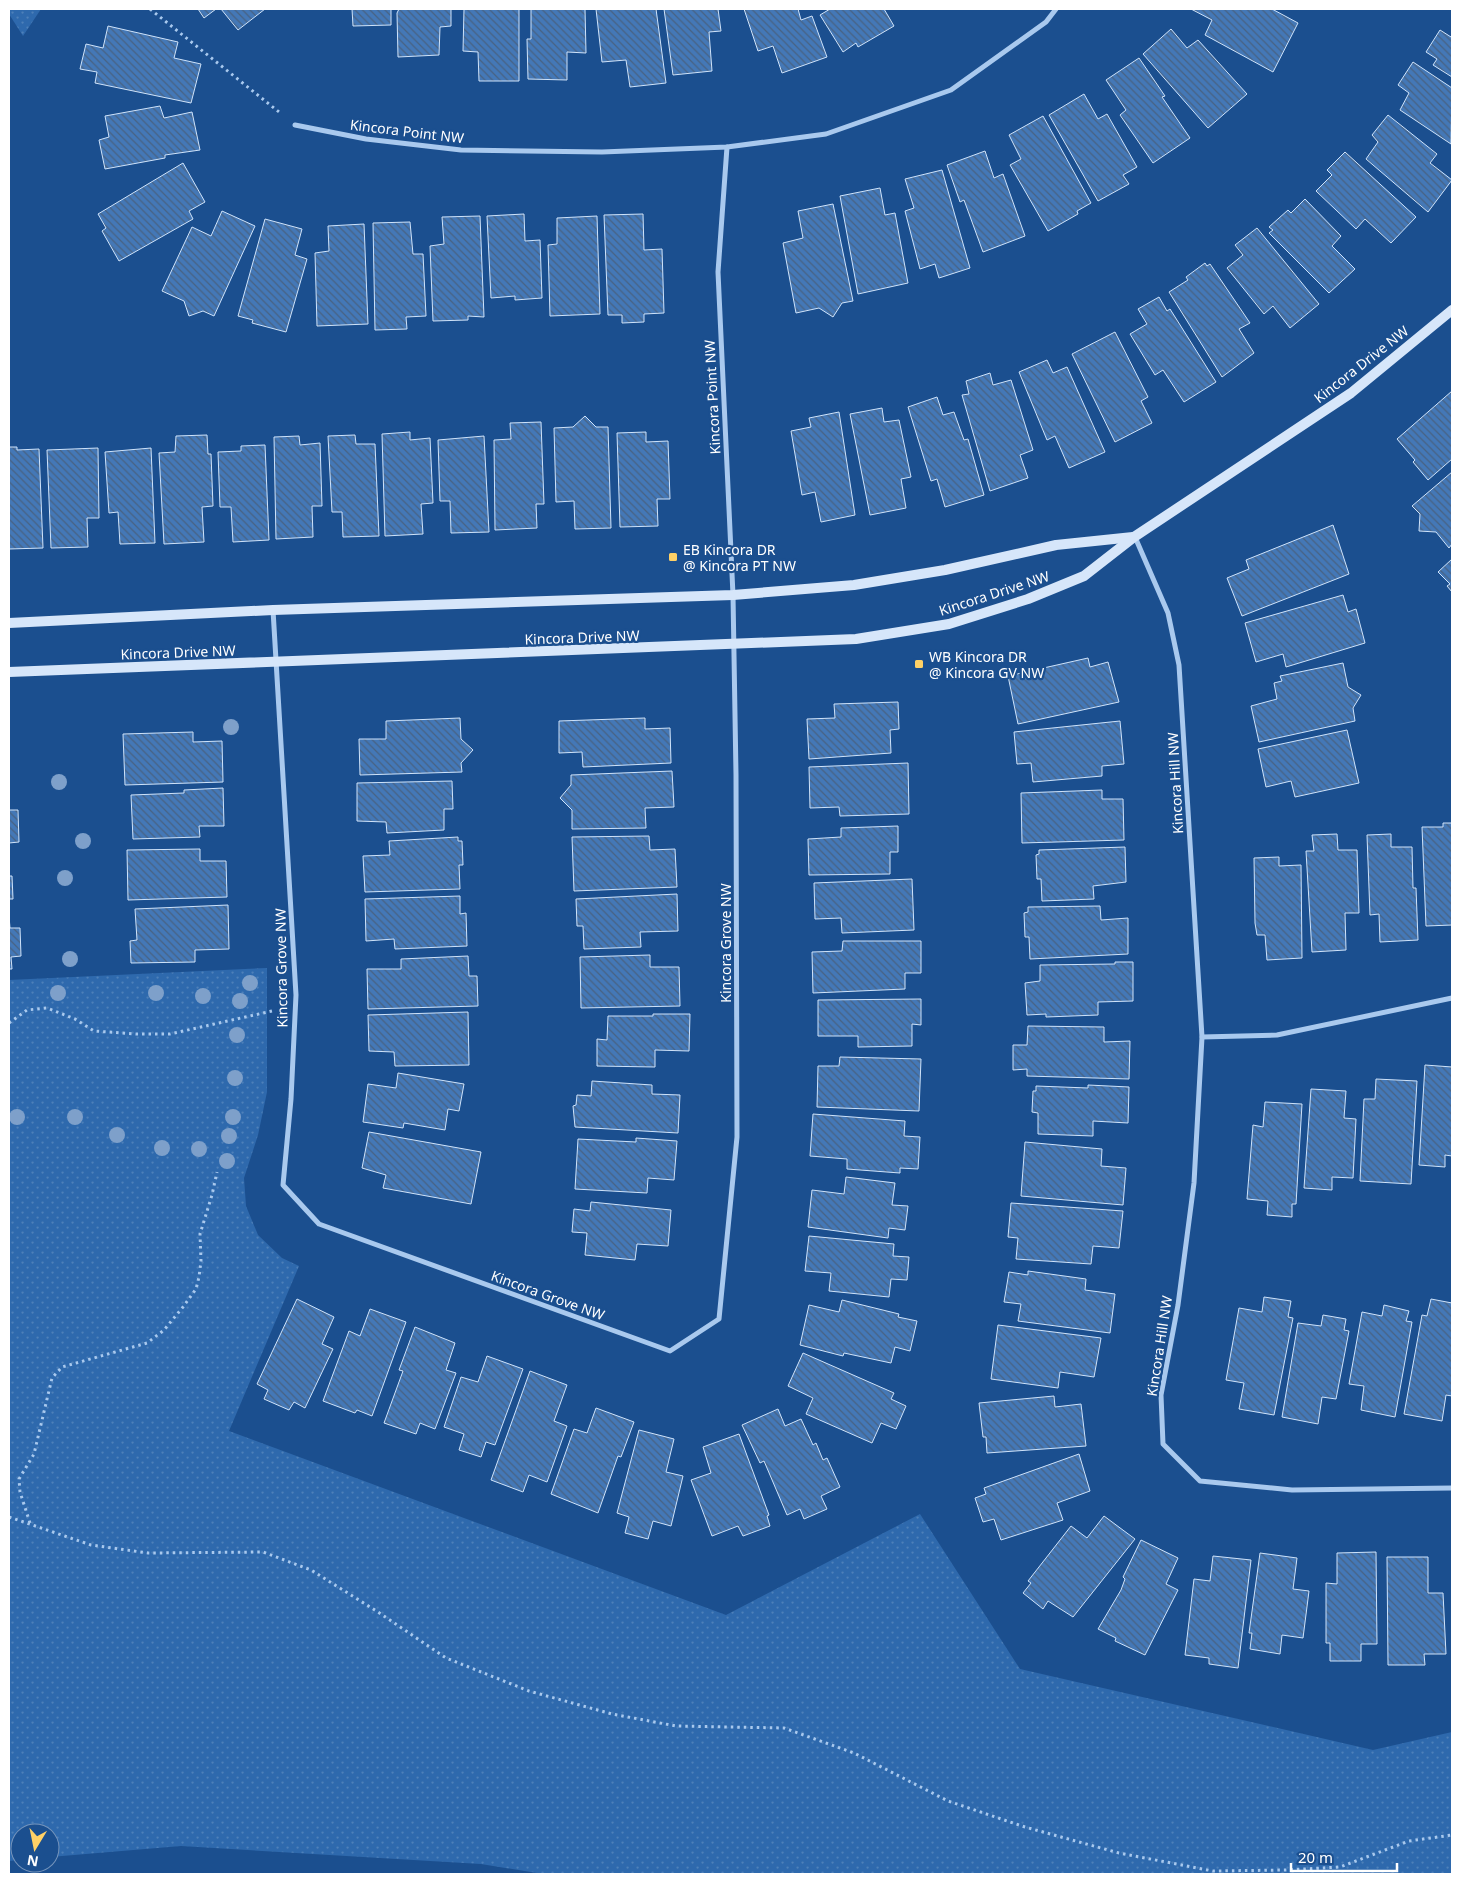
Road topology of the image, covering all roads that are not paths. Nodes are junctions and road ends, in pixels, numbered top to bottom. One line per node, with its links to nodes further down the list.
1 (1056, 9): 3 (street, Kincora Point NW)
2 (295, 125): 3 (street, Kincora Point NW)
3 (727, 147): 6 (street, Kincora Point NW)
4 (1452, 310): 5 (street, Kincora Drive NW)
5 (1134, 537): 6 (street, Kincora Drive NW); 9 (street, Kincora Drive NW); 13 (street, Kincora Hill NW)
6 (733, 594): 7 (street, Kincora Drive NW); 9 (street, Kincora Point NW)
7 (273, 610): 8 (street, Kincora Drive NW); 10 (street, Kincora Grove NW)
8 (9, 623)
9 (733, 645): 10 (street, Kincora Drive NW); 10 (street, Kincora Grove NW)
10 (277, 662): 11 (street, Kincora Drive NW)
11 (9, 672)
12 (1452, 998): 13 (street)
13 (1202, 1037): 14 (street, Kincora Hill NW)
14 (1452, 1488)

